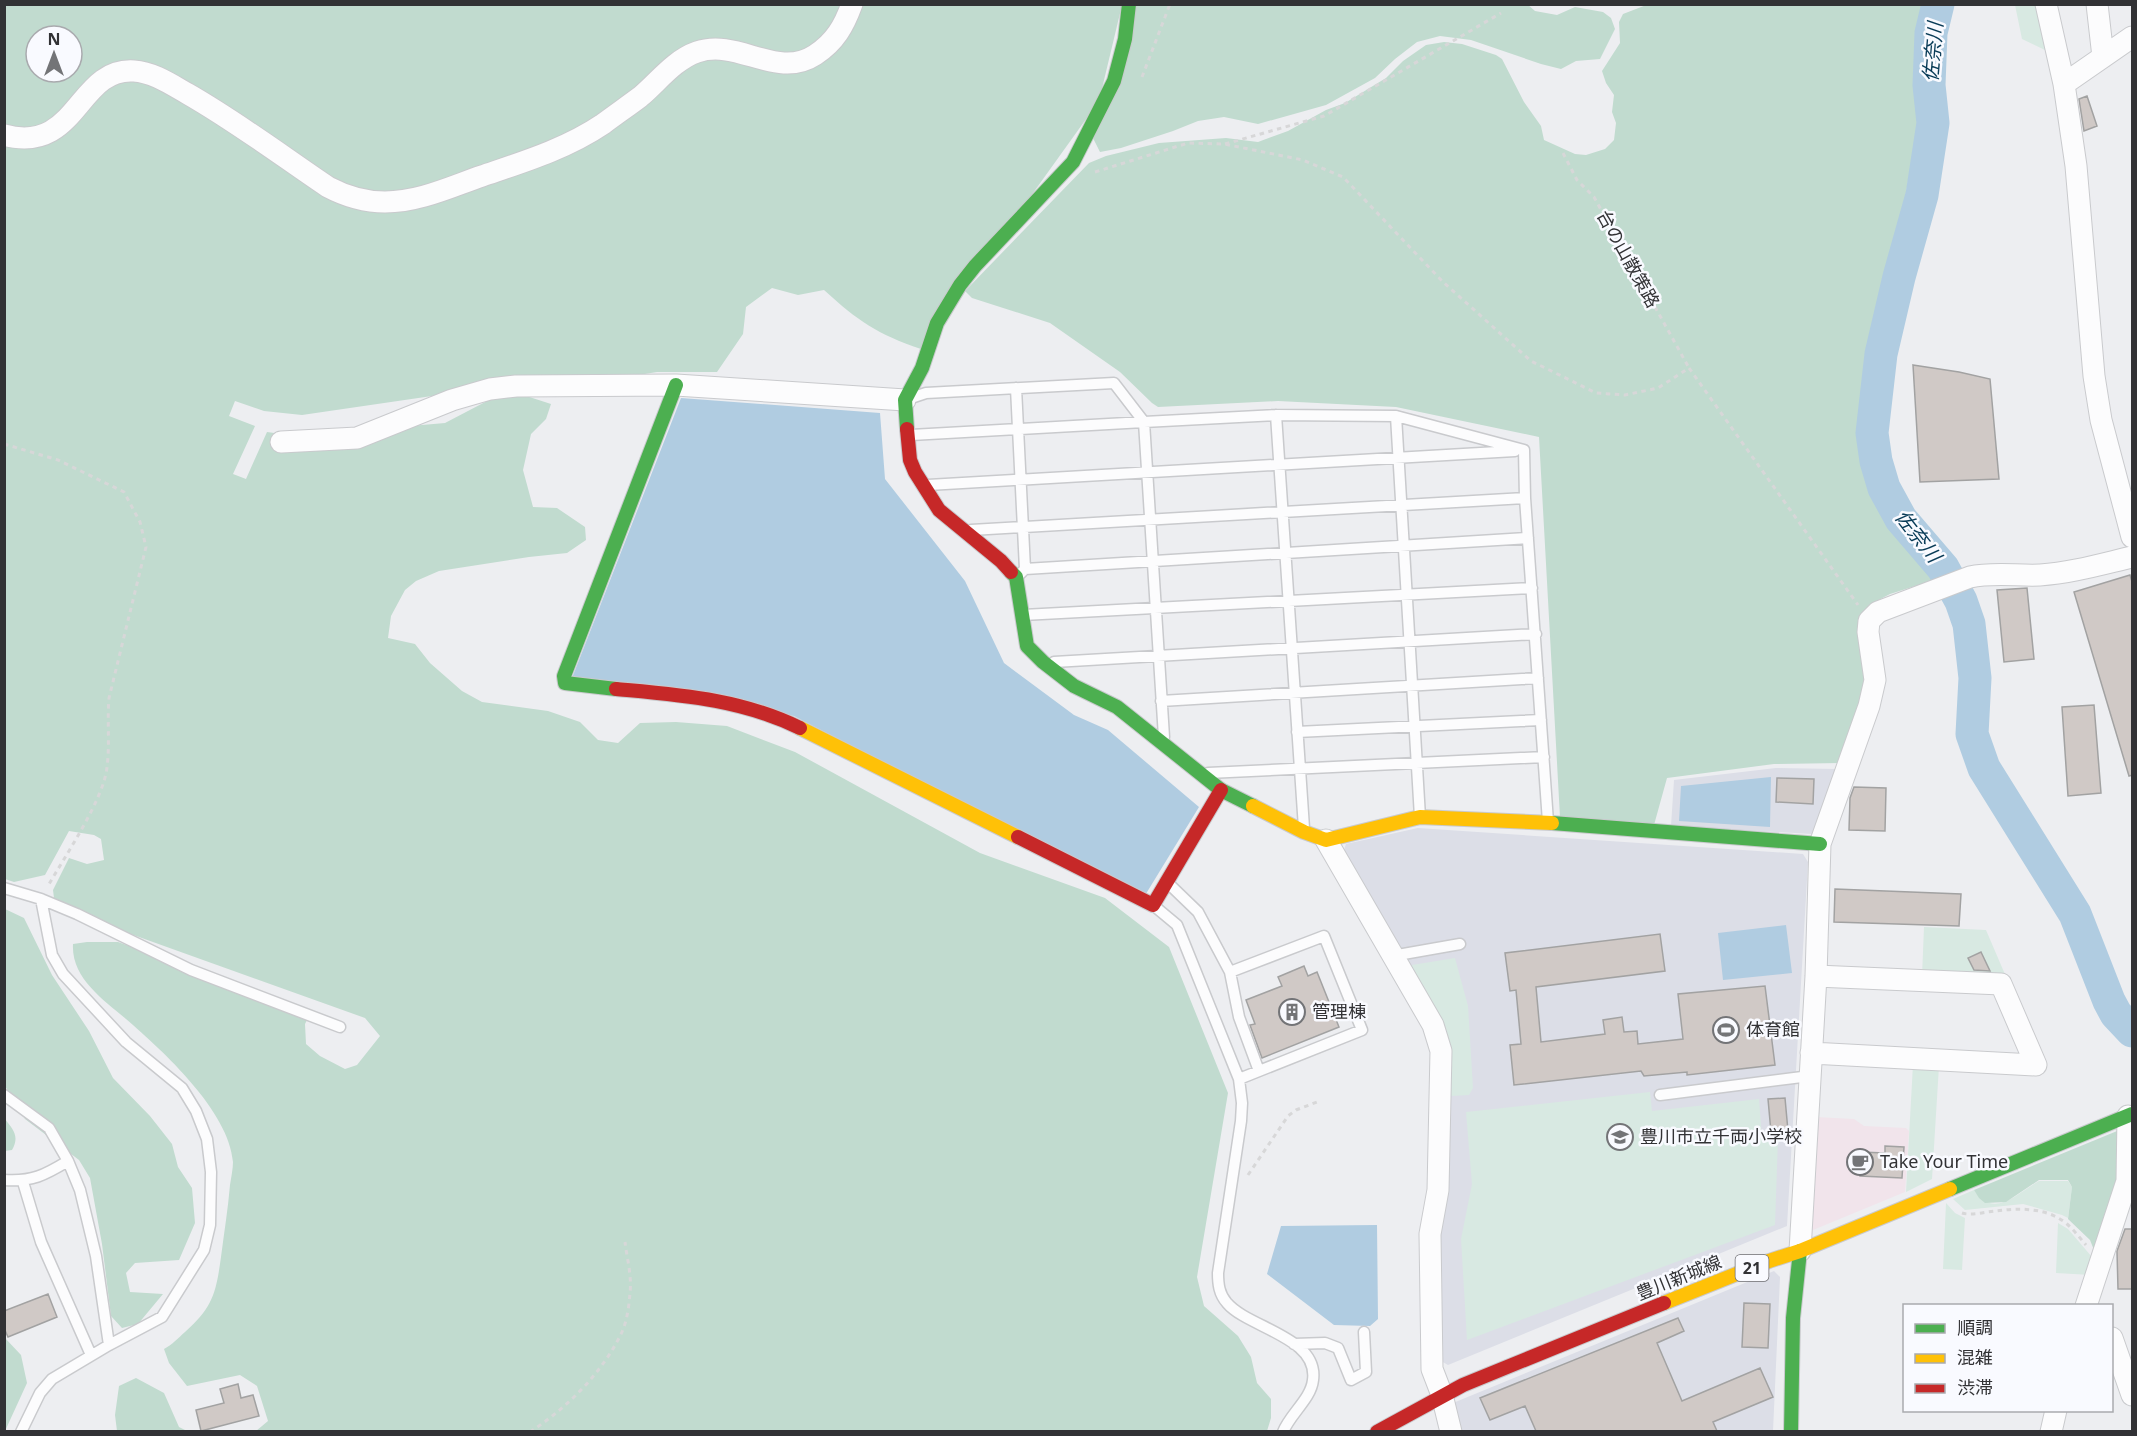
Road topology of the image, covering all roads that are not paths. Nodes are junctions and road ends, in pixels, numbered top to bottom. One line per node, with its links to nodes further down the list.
1 (852, 4): 8 (street)
2 (1129, 4): 11 (street)
3 (2046, 4): 7 (street)
4 (2097, 4): 6 (street)
5 (2133, 37): 6 (street)
6 (2103, 57): 7 (street)
7 (2064, 84): 30 (street)
8 (4, 135)
9 (676, 386): 11 (street); 17 (street); 68 (street)
10 (1016, 388): 11 (lane); 14 (lane); 15 (lane)
11 (905, 400): 16 (street)
12 (1276, 415): 13 (lane); 14 (lane); 20 (lane)
13 (1396, 416): 18 (lane); 19 (lane)
14 (1144, 422): 15 (lane); 21 (lane)
15 (1018, 429): 16 (lane); 22 (lane)
16 (908, 436): 23 (street)
17 (281, 442)
18 (1524, 450): 19 (lane); 24 (lane)
19 (1398, 459): 20 (lane); 25 (lane)
20 (1280, 465): 21 (lane); 26 (lane)
21 (1147, 471): 22 (lane); 27 (lane)
22 (1021, 479): 23 (lane); 28 (lane)
23 (924, 485): 29 (street)
24 (1525, 498): 25 (lane); 31 (lane)
25 (1401, 505): 26 (lane); 32 (lane)
26 (1282, 512): 27 (lane); 33 (lane)
27 (1150, 519): 28 (lane); 35 (lane)
28 (1023, 527): 29 (lane); 36 (lane)
29 (962, 530): 36 (street)
30 (2133, 537)
31 (1528, 538): 32 (lane); 37 (lane)
32 (1403, 546): 33 (lane); 38 (lane)
33 (1285, 553): 35 (lane); 39 (lane)
34 (2133, 557): 64 (street)
35 (1152, 561): 36 (lane); 40 (lane)
36 (1021, 573): 41 (street)
37 (1532, 588): 38 (lane); 42 (lane)
38 (1407, 595): 39 (lane); 43 (lane)
39 (1289, 601): 40 (lane); 44 (lane)
40 (1156, 608): 41 (lane); 45 (lane)
41 (1023, 615): 46 (street)
42 (1536, 634): 43 (lane); 47 (lane)
43 (1410, 641): 44 (lane); 48 (lane)
44 (1292, 648): 45 (lane); 49 (lane)
45 (1159, 656): 46 (lane); 50 (lane)
46 (1043, 662): 54 (street)
47 (1538, 678): 48 (lane); 51 (lane)
48 (1412, 685): 49 (lane); 52 (lane)
49 (1295, 693): 50 (lane); 53 (lane)
50 (1161, 701): 54 (lane)
51 (1541, 720): 52 (lane); 55 (lane)
52 (1415, 726): 53 (lane); 56 (lane)
53 (1297, 732): 57 (lane)
54 (1164, 744): 58 (street)
55 (1544, 757): 56 (lane); 61 (lane)
56 (1417, 763): 57 (lane); 60 (lane)
57 (1299, 769): 58 (lane); 62 (lane)
58 (1201, 773): 59 (street)
59 (1221, 789): 62 (street); 65 (street)
60 (1420, 817): 61 (street); 63 (street)
61 (1548, 823): 64 (street)
62 (1304, 832): 63 (street)
63 (1326, 840): 70 (street)
64 (1820, 844): 72 (street)
65 (1166, 882): 68 (street); 71 (lane)
66 (4, 888): 67 (lane)
67 (41, 899): 73 (lane); 91 (lane)
68 (1153, 905): 77 (lane)
69 (1460, 945): 70 (lane)
70 (1392, 957): 93 (street)
71 (1230, 972): 75 (lane); 75 (lane)
72 (1816, 976): 74 (street); 74 (street)
73 (340, 1027)
74 (1811, 1053): 76 (street)
75 (1259, 1071): 77 (lane)
76 (1810, 1076): 79 (lane); 84 (street)
77 (1239, 1079): 90 (lane)
78 (4, 1095): 81 (lane)
79 (1660, 1095)
80 (2130, 1115): 84 (street, 豊川新城線 / 21); 85 (street)
81 (68, 1161): 83 (lane); 91 (lane)
82 (4, 1180): 83 (lane)
83 (23, 1182): 92 (lane)
84 (1800, 1251): 93 (street, 豊川新城線 / 21); 100 (street)
85 (2094, 1281): 86 (street); 87 (street)
86 (2086, 1304)
87 (2102, 1304)
88 (1364, 1332): 90 (lane)
89 (2113, 1341): 94 (street)
90 (1294, 1344): 97 (lane)
91 (109, 1345): 92 (lane)
92 (92, 1355): 96 (lane)
93 (1442, 1395): 98 (street, 豊川新城線 / 21); 99 (street)
94 (2133, 1395)
95 (2056, 1412): 101 (street)
96 (21, 1431)
97 (1283, 1431)
98 (1377, 1431)
99 (1451, 1431)
100 (1791, 1431)
101 (2051, 1431)

